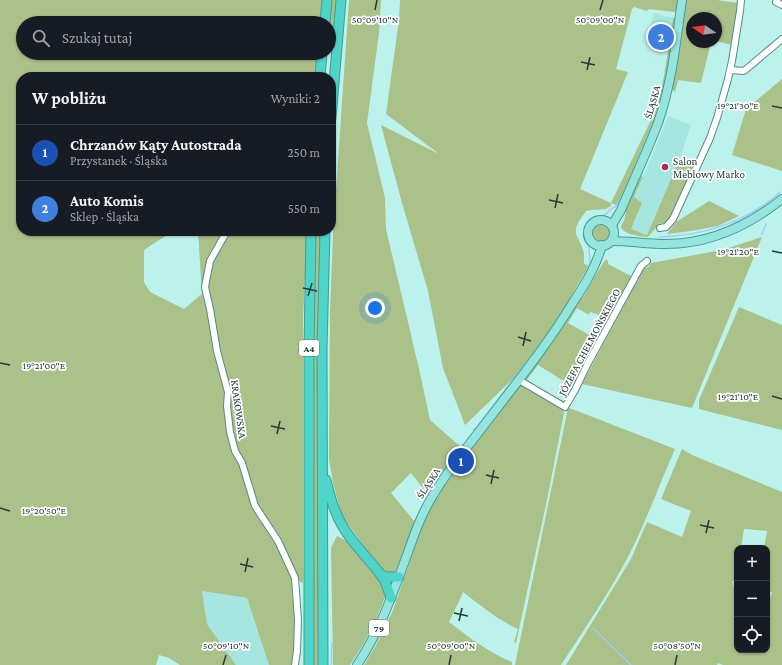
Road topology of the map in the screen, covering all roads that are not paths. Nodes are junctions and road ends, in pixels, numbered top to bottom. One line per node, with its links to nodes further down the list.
1 (327, 0): 7 (highway)
2 (341, 0): 9 (highway)
3 (682, 0): 16 (main road, ŚLĄSKA / 79)
4 (741, 0): 12 (street)
5 (777, 0): 6 (street)
6 (782, 5)
7 (326, 16)
8 (782, 39): 12 (street)
9 (336, 59)
10 (321, 60): 13 (highway)
11 (336, 60): 14 (highway)
12 (730, 70): 18 (street)
13 (320, 72)
14 (335, 72)
15 (782, 199): 25 (main road)
16 (623, 204): 17 (main road, ŚLĄSKA / 79); 19 (main road, ŚLĄSKA / 79)
17 (604, 221): 19 (main road); 24 (main road, 79)
18 (660, 228)
19 (613, 229): 23 (main road, 79); 25 (main road)
20 (224, 236): 35 (street, KRAKOWSKA)
21 (311, 236): 34 (highway, A4)
22 (325, 236): 30 (highway, A4)
23 (611, 241): 25 (main road); 26 (main road)
24 (593, 242): 26 (main road); 28 (main road, ŚLĄSKA / 79)
25 (633, 242)
26 (602, 246): 28 (main road, ŚLĄSKA / 79)
27 (647, 261): 29 (street, JÓZEFA CHEŁMOŃSKIEGO)
28 (591, 271): 29 (main road, ŚLĄSKA / 79)
29 (519, 380): 32 (main road, ŚLĄSKA / 79)
30 (323, 466): 31 (highway); 38 (highway, A4)
31 (381, 575): 32 (highway); 33 (highway)
32 (399, 576): 33 (main road, ŚLĄSKA / 79)
33 (391, 598): 39 (main road, ŚLĄSKA / 79)
34 (310, 638): 36 (highway); 37 (highway, A4)
35 (295, 665)
36 (305, 665)
37 (309, 665)
38 (323, 665)
39 (357, 665)

